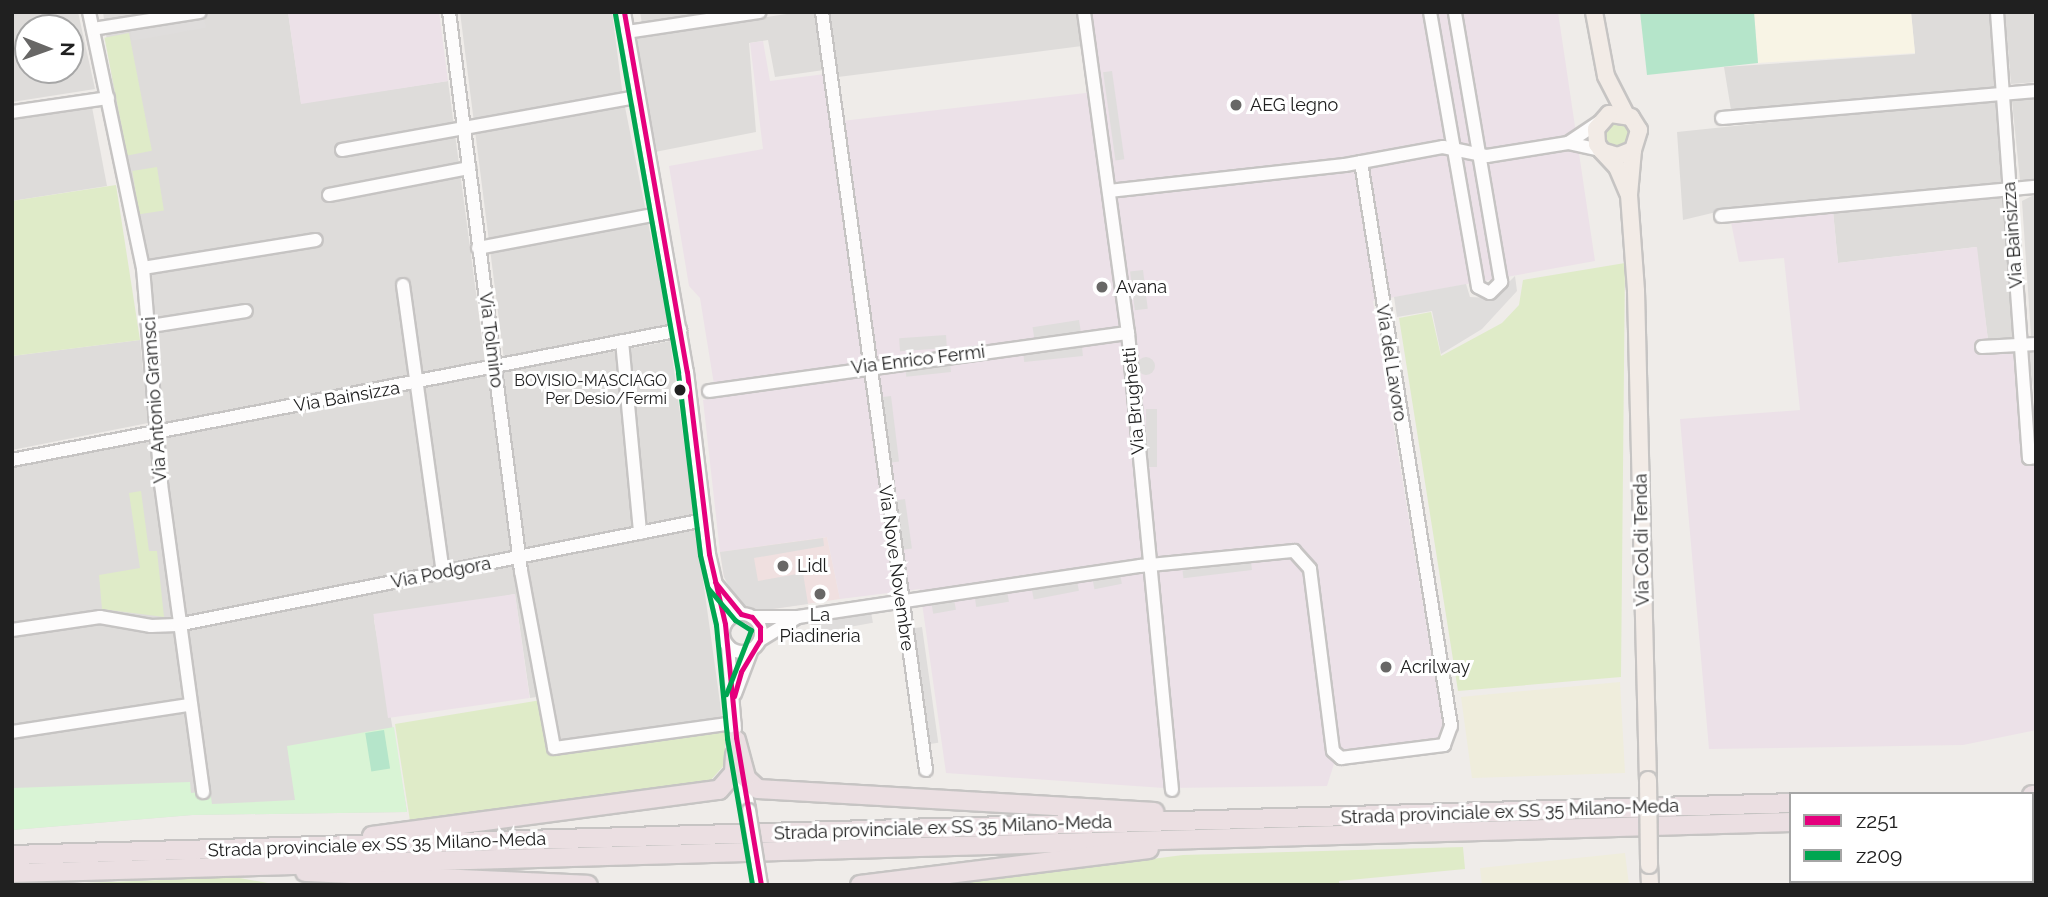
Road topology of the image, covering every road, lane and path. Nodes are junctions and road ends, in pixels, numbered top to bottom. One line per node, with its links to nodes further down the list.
1 (89, 12): 12 (street, Via Antonio Gramsci)
2 (200, 12): 12 (street)
3 (449, 12): 23 (street, Via Tolmino)
4 (624, 12): 13 (street)
5 (759, 12): 13 (street)
6 (822, 12): 51 (street, Via Nove Novembre)
7 (1084, 12): 34 (street, Via Brughetti)
8 (1430, 12): 25 (street)
9 (1455, 12): 29 (street)
10 (1594, 12): 14 (main road, Via Col di Tenda)
11 (1997, 12): 16 (street, Via Bainsizza)
12 (93, 29): 18 (street, Via Antonio Gramsci)
13 (627, 32): 17 (street)
14 (1606, 76): 20 (main road, Via Col di Tenda); 22 (main road, Via Col di Tenda)
15 (2036, 90): 16 (street)
16 (2003, 94): 21 (street); 33 (street, Via Bainsizza)
17 (638, 97): 23 (street); 37 (street)
18 (108, 98): 19 (street); 41 (street, Via Antonio Gramsci)
19 (12, 112)
20 (1625, 113): 22 (main road); 27 (main road, Via Col di Tenda)
21 (1722, 118)
22 (1600, 120): 24 (street); 28 (main road, Via Col di Tenda)
23 (464, 129): 26 (street); 31 (street, Via Tolmino)
24 (1568, 143): 28 (street); 29 (street)
25 (1453, 147): 29 (street); 29 (street); 30 (street)
26 (342, 150)
27 (1633, 150): 28 (main road); 36 (main road, Via Col di Tenda)
28 (1603, 151): 36 (main road, Via Col di Tenda)
29 (1479, 155)
30 (1361, 162): 34 (street); 61 (street, Via del Lavoro)
31 (469, 168): 35 (street); 40 (street, Via Tolmino)
32 (2036, 187): 33 (street)
33 (2009, 190): 38 (street); 49 (street, Via Bainsizza)
34 (1109, 191): 46 (street, Via Brughetti)
35 (329, 195)
36 (1629, 195): 90 (main road, Via Col di Tenda, bridge)
37 (658, 214): 40 (street); 45 (street)
38 (1721, 216)
39 (316, 240): 41 (street)
40 (478, 248): 52 (street, Via Tolmino)
41 (143, 268): 44 (street, Via Antonio Gramsci)
42 (403, 285): 53 (street)
43 (246, 311): 44 (street)
44 (150, 326): 55 (street, Via Antonio Gramsci)
45 (680, 330): 47 (street, Via Bainsizza); 58 (street)
46 (1128, 333): 51 (street, Via Enrico Fermi); 61 (street, Via Brughetti)
47 (622, 341): 52 (street, Via Bainsizza); 59 (street)
48 (2036, 344): 49 (street)
49 (2021, 345): 50 (street); 56 (street, Via Bainsizza)
50 (1982, 347)
51 (868, 366): 54 (street, Via Enrico Fermi); 64 (street, Via Nove Novembre)
52 (494, 368): 53 (street, Via Bainsizza); 60 (street, Via Tolmino)
53 (416, 384): 55 (street, Via Bainsizza); 62 (street)
54 (709, 391)
55 (158, 433): 57 (street, Via Bainsizza); 68 (street, Via Antonio Gramsci)
56 (2032, 458)
57 (12, 460)
58 (704, 520): 59 (street, Via Podgora); 63 (street)
59 (640, 533): 60 (street, Via Podgora)
60 (519, 558): 62 (street, Via Podgora); 75 (street, Via Tolmino)
61 (1149, 565): 64 (street); 77 (street, Via Brughetti)
62 (443, 572): 68 (street, Via Podgora)
63 (715, 582): 65 (street); 67 (street)
64 (900, 599): 66 (street); 76 (street, Via Nove Novembre)
65 (747, 615): 66 (street); 67 (street); 70 (street)
66 (798, 617): 70 (street)
67 (725, 624): 71 (street)
68 (177, 625): 69 (street, Via Podgora); 73 (street, Via Antonio Gramsci)
69 (12, 630)
70 (756, 645): 71 (street); 72 (street)
71 (728, 646): 72 (street)
72 (733, 697): 75 (street)
73 (188, 705): 74 (street); 78 (street, Via Antonio Gramsci)
74 (12, 732)
75 (736, 734): 80 (highway); 83 (highway); 88 (street, bridge)
76 (926, 770)
77 (1172, 790)
78 (203, 792)
79 (1789, 803): 80 (highway, Strada provinciale ex SS 35 Milano-Meda)
80 (1213, 820): 83 (highway, Strada provinciale ex SS 35 Milano-Meda)
81 (1789, 821): 82 (highway, Strada provinciale ex SS 35 Milano-Meda)
82 (1249, 837): 85 (highway, Strada provinciale ex SS 35 Milano-Meda); 89 (highway)
83 (345, 846): 84 (highway, Strada provinciale ex SS 35 Milano-Meda)
84 (12, 855)
85 (261, 862): 86 (highway, Strada provinciale ex SS 35 Milano-Meda); 87 (highway)
86 (12, 873)
87 (588, 885)
88 (761, 885)
89 (860, 885)
90 (1650, 885)

